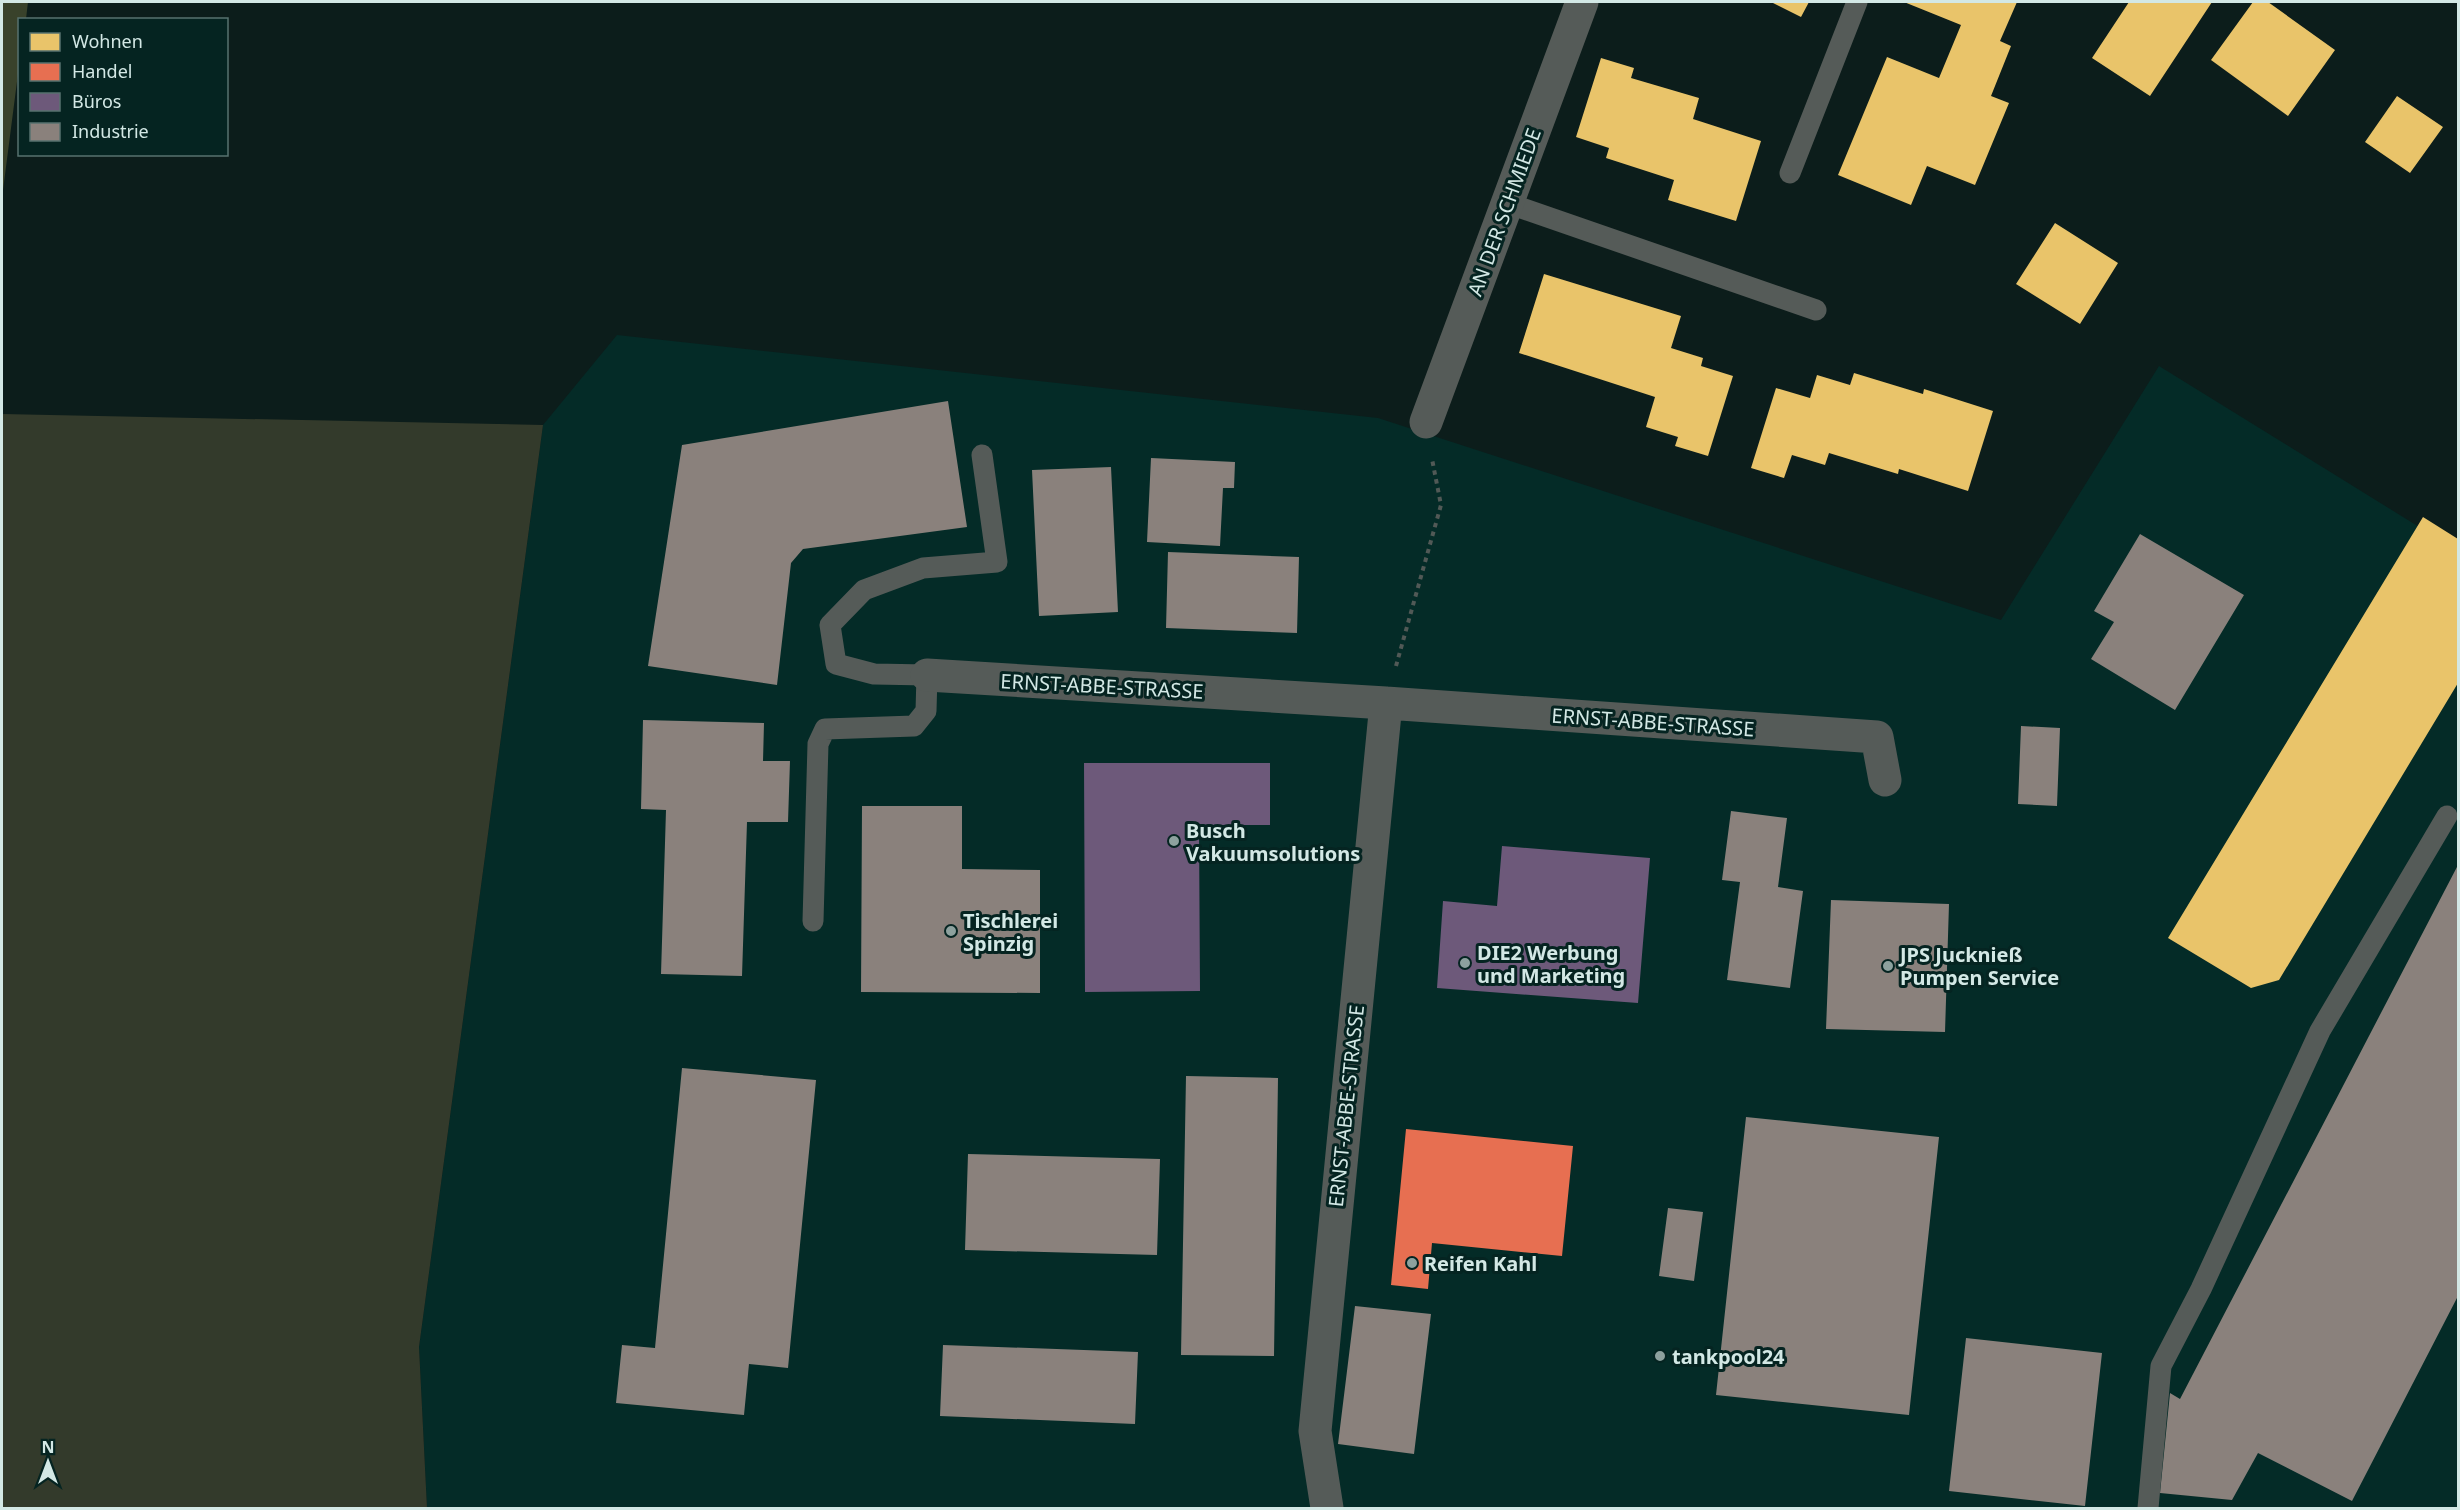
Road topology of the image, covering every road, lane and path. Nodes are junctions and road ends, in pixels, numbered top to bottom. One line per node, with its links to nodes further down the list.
1 (1582, 2): 4 (street, AN DER SCHMIEDE)
2 (1857, 2): 3 (lane)
3 (1790, 173)
4 (1507, 203): 5 (lane); 6 (street, AN DER SCHMIEDE)
5 (1816, 310)
6 (1426, 422): 9 (path)
7 (982, 455): 8 (lane)
8 (927, 675): 9 (street, ERNST-ABBE-STRASSE); 12 (lane)
9 (1386, 703): 10 (street, ERNST-ABBE-STRASSE); 13 (street, ERNST-ABBE-STRASSE)
10 (1885, 780)
11 (2447, 816): 14 (lane)
12 (813, 921)
13 (1327, 1509)
14 (2148, 1509)

